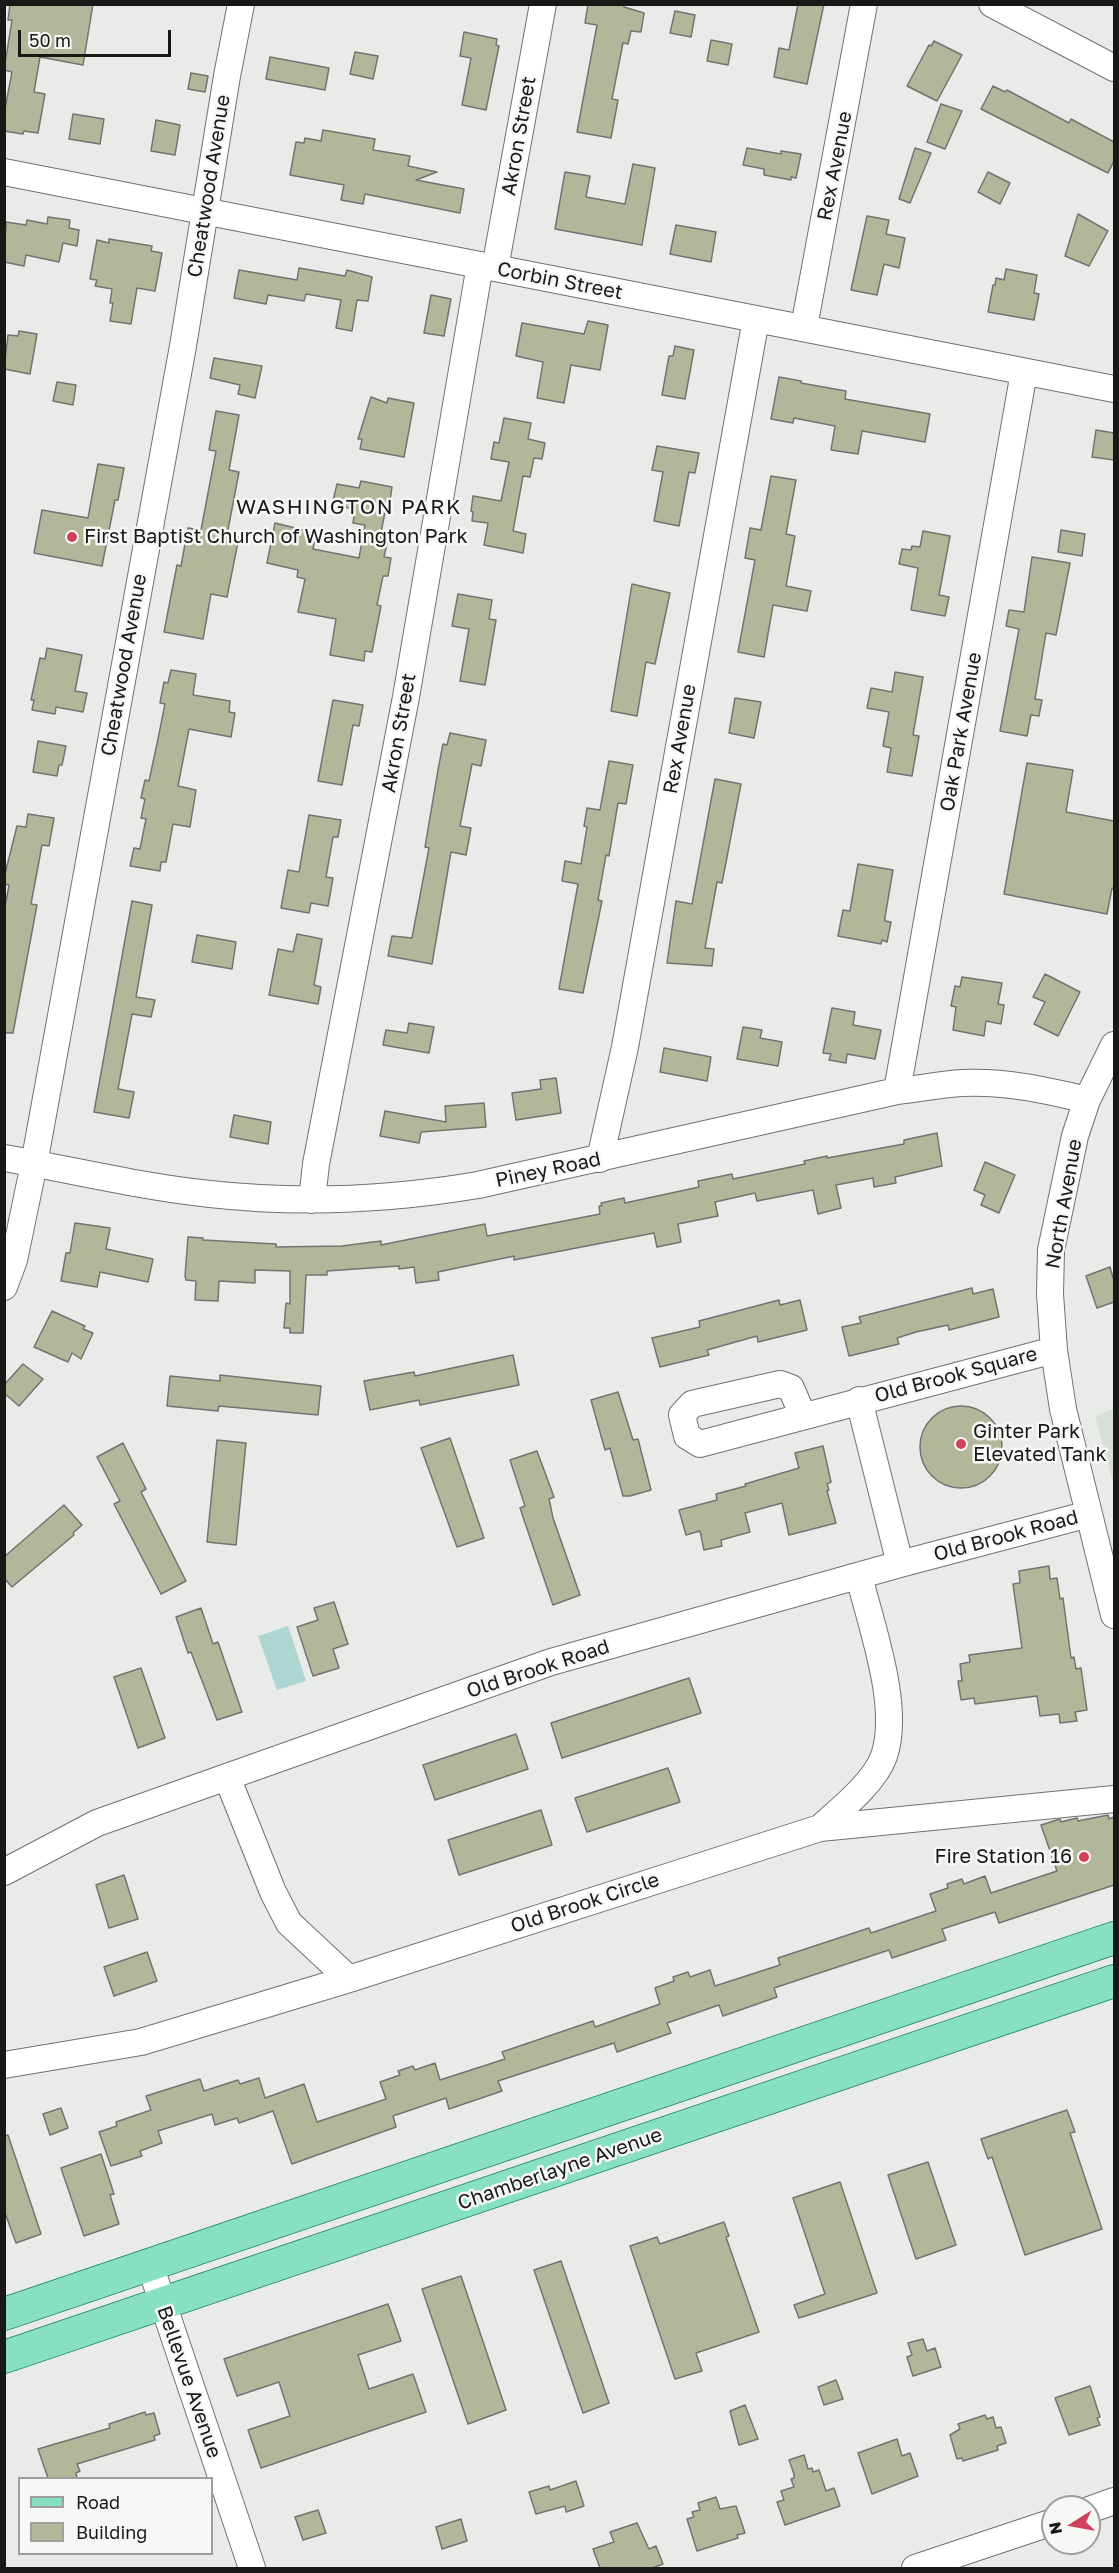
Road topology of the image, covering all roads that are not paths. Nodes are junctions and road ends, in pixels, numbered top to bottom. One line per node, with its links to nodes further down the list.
1 (241, 4): 7 (street, Cheatwood Avenue)
2 (543, 4): 8 (street, Akron Street)
3 (864, 4): 10 (street, Rex Avenue)
4 (992, 4): 5 (street)
5 (1114, 68)
6 (4, 172): 7 (street, Corbin Street)
7 (206, 212): 8 (street, Corbin Street); 18 (street, Cheatwood Avenue)
8 (487, 267): 9 (street, Corbin Street); 19 (street, Akron Street)
9 (756, 319): 10 (street, Corbin Street); 17 (street, Rex Avenue)
10 (804, 327): 11 (street, Corbin Street)
11 (1024, 372): 12 (street, Corbin Street); 14 (street, Oak Park Avenue)
12 (1114, 389)
13 (1114, 1045): 15 (street, North Avenue)
14 (897, 1091): 15 (street, Piney Road); 17 (street, Piney Road)
15 (1087, 1100): 21 (street, North Avenue)
16 (4, 1158): 18 (street, Piney Road)
17 (600, 1159): 19 (street, Piney Road)
18 (34, 1164): 19 (street, Piney Road); 20 (street, Cheatwood Avenue)
19 (312, 1200)
20 (4, 1287)
21 (1053, 1350): 22 (street, Old Brook Square); 24 (street, North Avenue)
22 (860, 1400): 23 (street, Old Brook Square); 25 (street, Old Brook Square)
23 (803, 1416)
24 (1089, 1515): 25 (street, Old Brook Road); 27 (street, North Avenue)
25 (900, 1564): 26 (street, Old Brook Road)
26 (858, 1576): 28 (street, Old Brook Road); 30 (street, Old Brook Circle)
27 (1114, 1615)
28 (227, 1777): 31 (street, Old Brook Road); 33 (street)
29 (1114, 1799): 30 (street, Old Brook Circle)
30 (820, 1828): 33 (street, Old Brook Circle)
31 (4, 1872)
32 (1114, 1938): 36 (main road, Chamberlayne Avenue)
33 (349, 1978): 35 (street, Old Brook Circle)
34 (1114, 1981): 37 (main road, Chamberlayne Avenue)
35 (4, 2065)
36 (150, 2265): 37 (street, Bellevue Avenue); 38 (main road, Chamberlayne Avenue)
37 (163, 2304): 39 (main road, Chamberlayne Avenue); 41 (street, Bellevue Avenue)
38 (4, 2314)
39 (4, 2357)
40 (1041, 2526): 42 (street)
41 (252, 2568)
42 (915, 2568)

